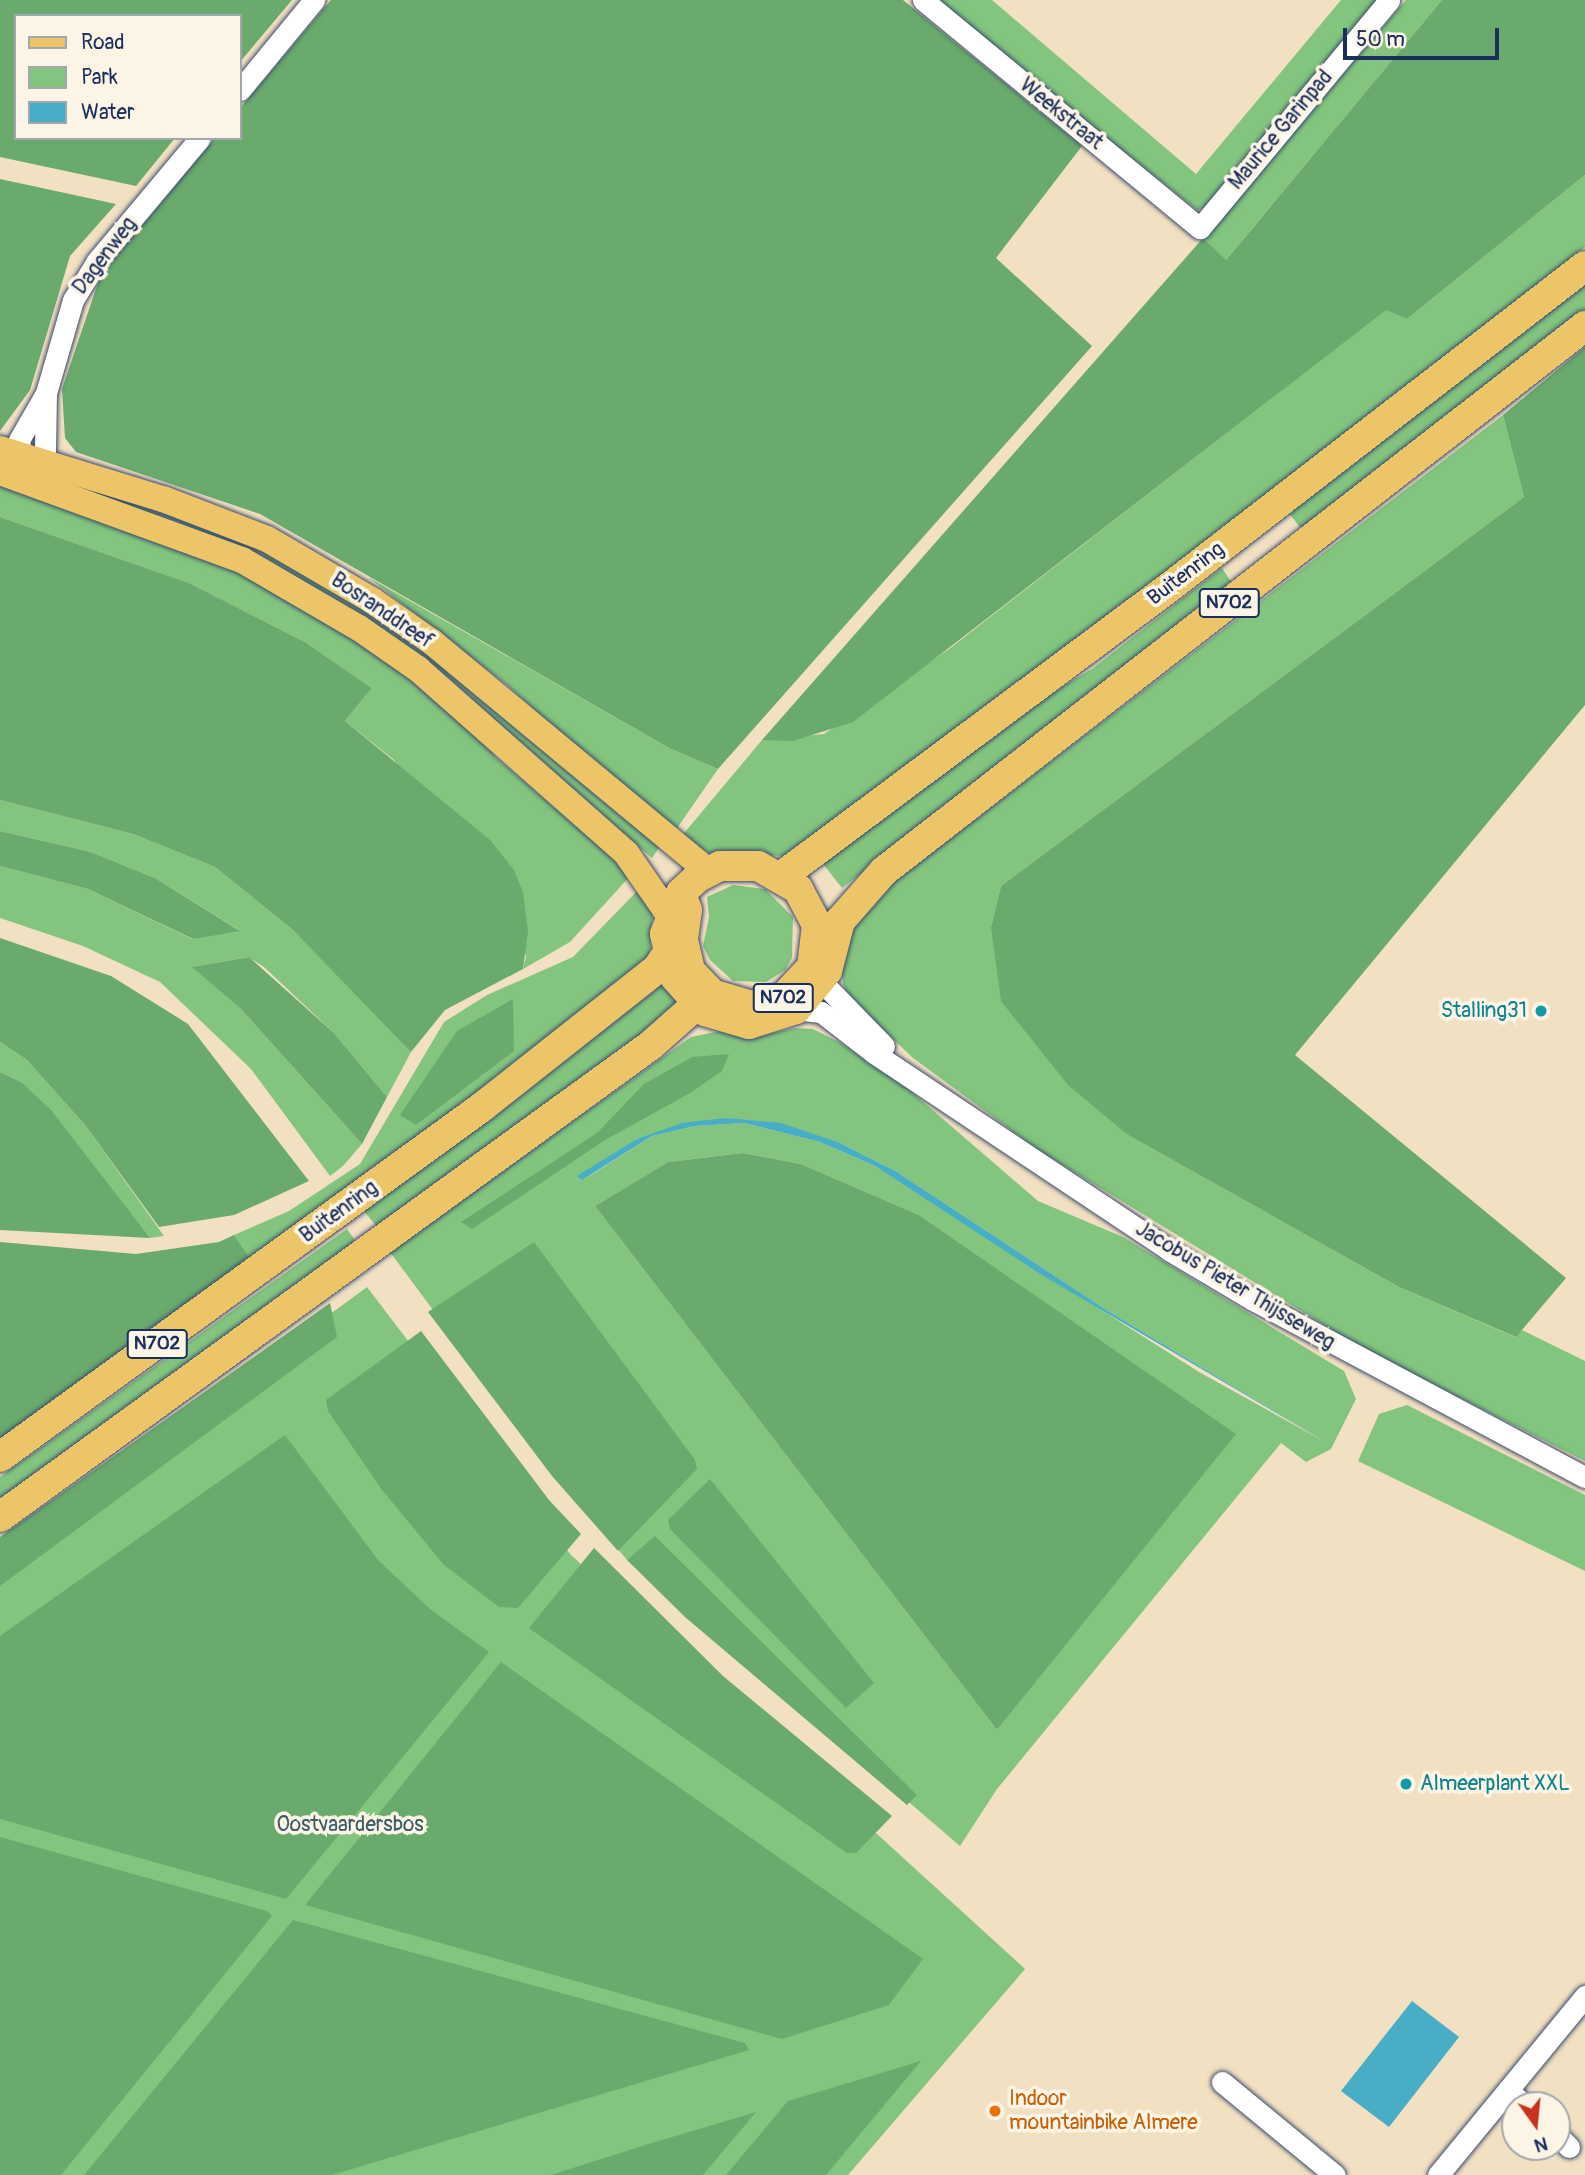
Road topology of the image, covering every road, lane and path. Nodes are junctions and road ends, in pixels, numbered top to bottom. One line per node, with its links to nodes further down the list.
1 (314, 0): 4 (street)
2 (923, 0): 6 (street, Weekstraat)
3 (1389, 0): 6 (street, Maurice Garinpad)
4 (242, 88)
5 (198, 140): 9 (street, Dagenweg)
6 (1200, 228)
7 (1585, 266): 11 (highway, Buitenring / N702)
8 (1585, 326): 13 (highway, N702)
9 (17, 464): 10 (main road, Bosranddreef); 12 (main road, Bosranddreef)
10 (708, 871): 11 (highway); 12 (highway)
11 (782, 876): 13 (highway)
12 (675, 904): 14 (highway); 16 (highway, N702)
13 (825, 930): 15 (highway, N702)
14 (667, 954): 16 (highway); 19 (highway, Buitenring / N702)
15 (817, 974): 16 (highway, N702); 17 (highway, N702); 18 (street, Jacobus Pieter Thijsseweg)
16 (710, 1006): 17 (highway, N702); 21 (highway, N702)
17 (796, 1009): 18 (street, Jacobus Pieter Thijsseweg)
18 (901, 1068): 20 (street, Jacobus Pieter Thijsseweg)
19 (0, 1457)
20 (1585, 1476)
21 (0, 1517)
22 (1585, 1996): 24 (street)
23 (1222, 2082): 25 (street)
24 (1508, 2090): 26 (street)
25 (1335, 2175)
26 (1438, 2175)

